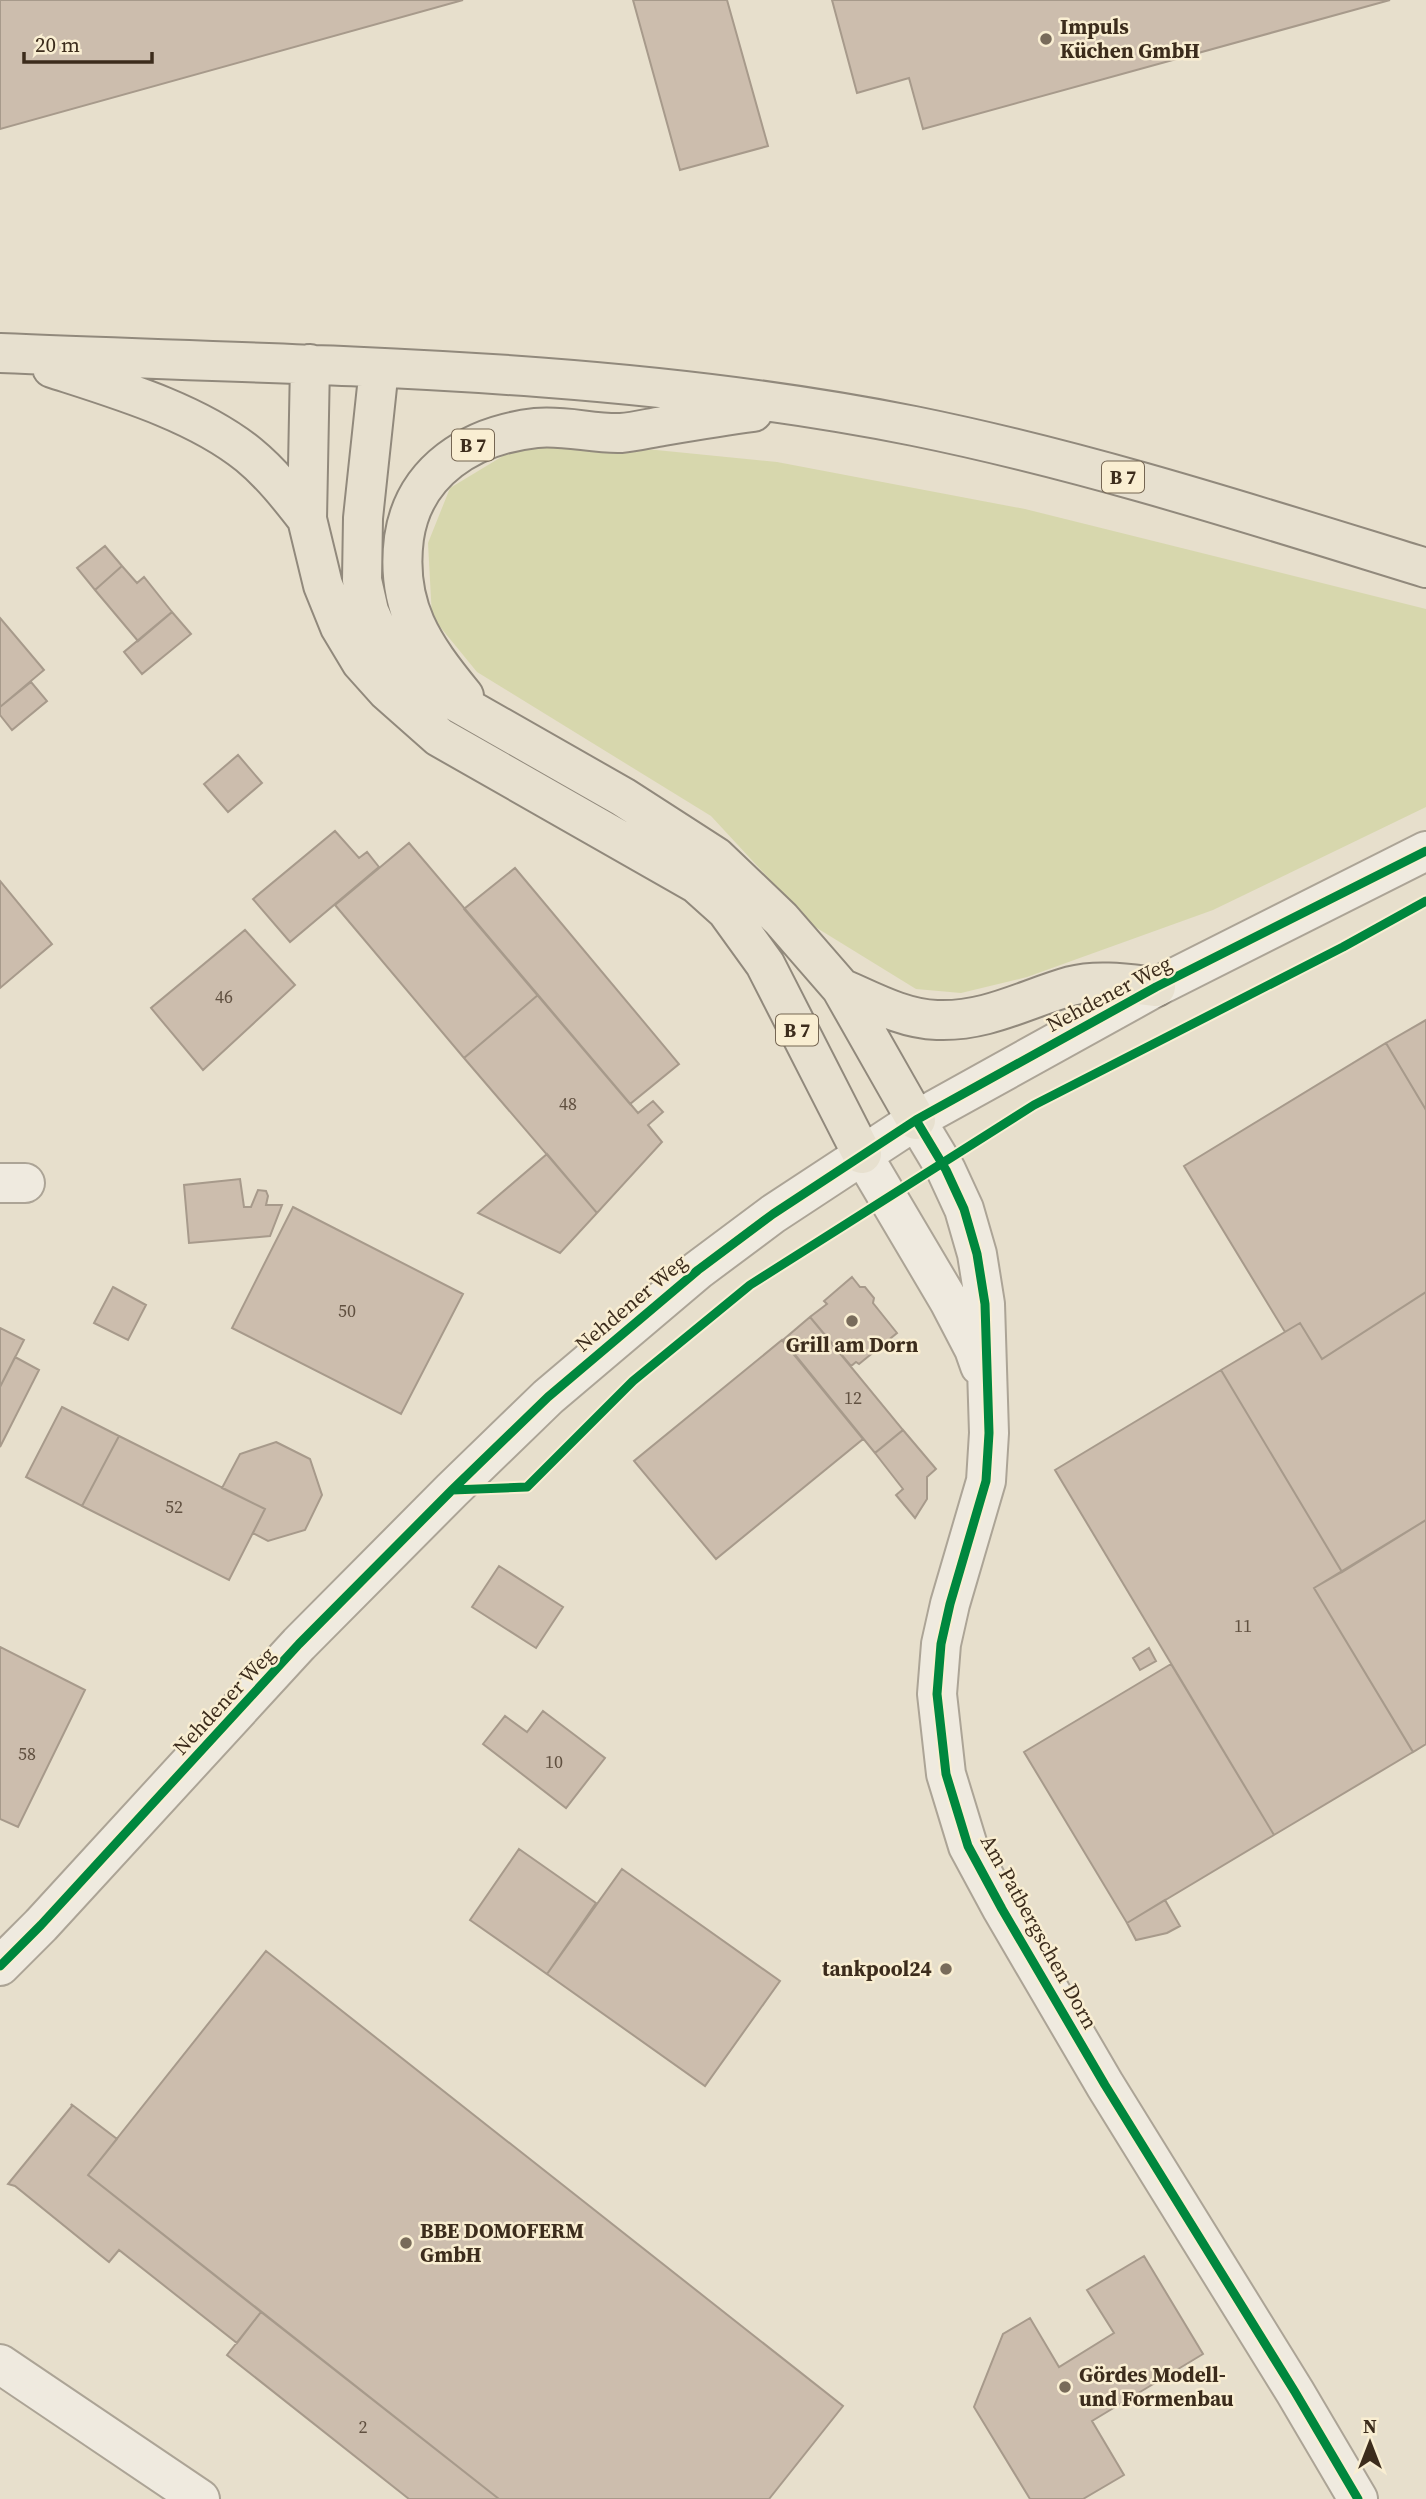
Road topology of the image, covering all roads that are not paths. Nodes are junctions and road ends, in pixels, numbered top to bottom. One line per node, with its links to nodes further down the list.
1 (4, 353): 2 (main road, B 7); 5 (main road, B 7)
2 (310, 364): 3 (main road, B 7); 5 (main road, B 7)
3 (379, 368): 4 (main road, B 7); 7 (main road, B 7)
4 (789, 406): 6 (main road, B 7); 7 (main road, B 7)
5 (307, 519): 12 (main road, B 7)
6 (1426, 568)
7 (481, 715): 10 (main road, B 7)
8 (1426, 851): 9 (street, Nehdener Weg)
9 (1156, 987): 10 (main road, B 7); 11 (street, Nehdener Weg)
10 (841, 988): 11 (main road, B 7)
11 (916, 1120): 12 (street, Nehdener Weg); 13 (street, Am Patbergschen Dorn)
12 (862, 1154): 13 (street, Am Patbergschen Dorn); 14 (street, Nehdener Weg)
13 (985, 1384): 17 (street, Am Patbergschen Dorn)
14 (0, 1966)
15 (0, 2364): 16 (street)
16 (200, 2499)
17 (1357, 2499)

